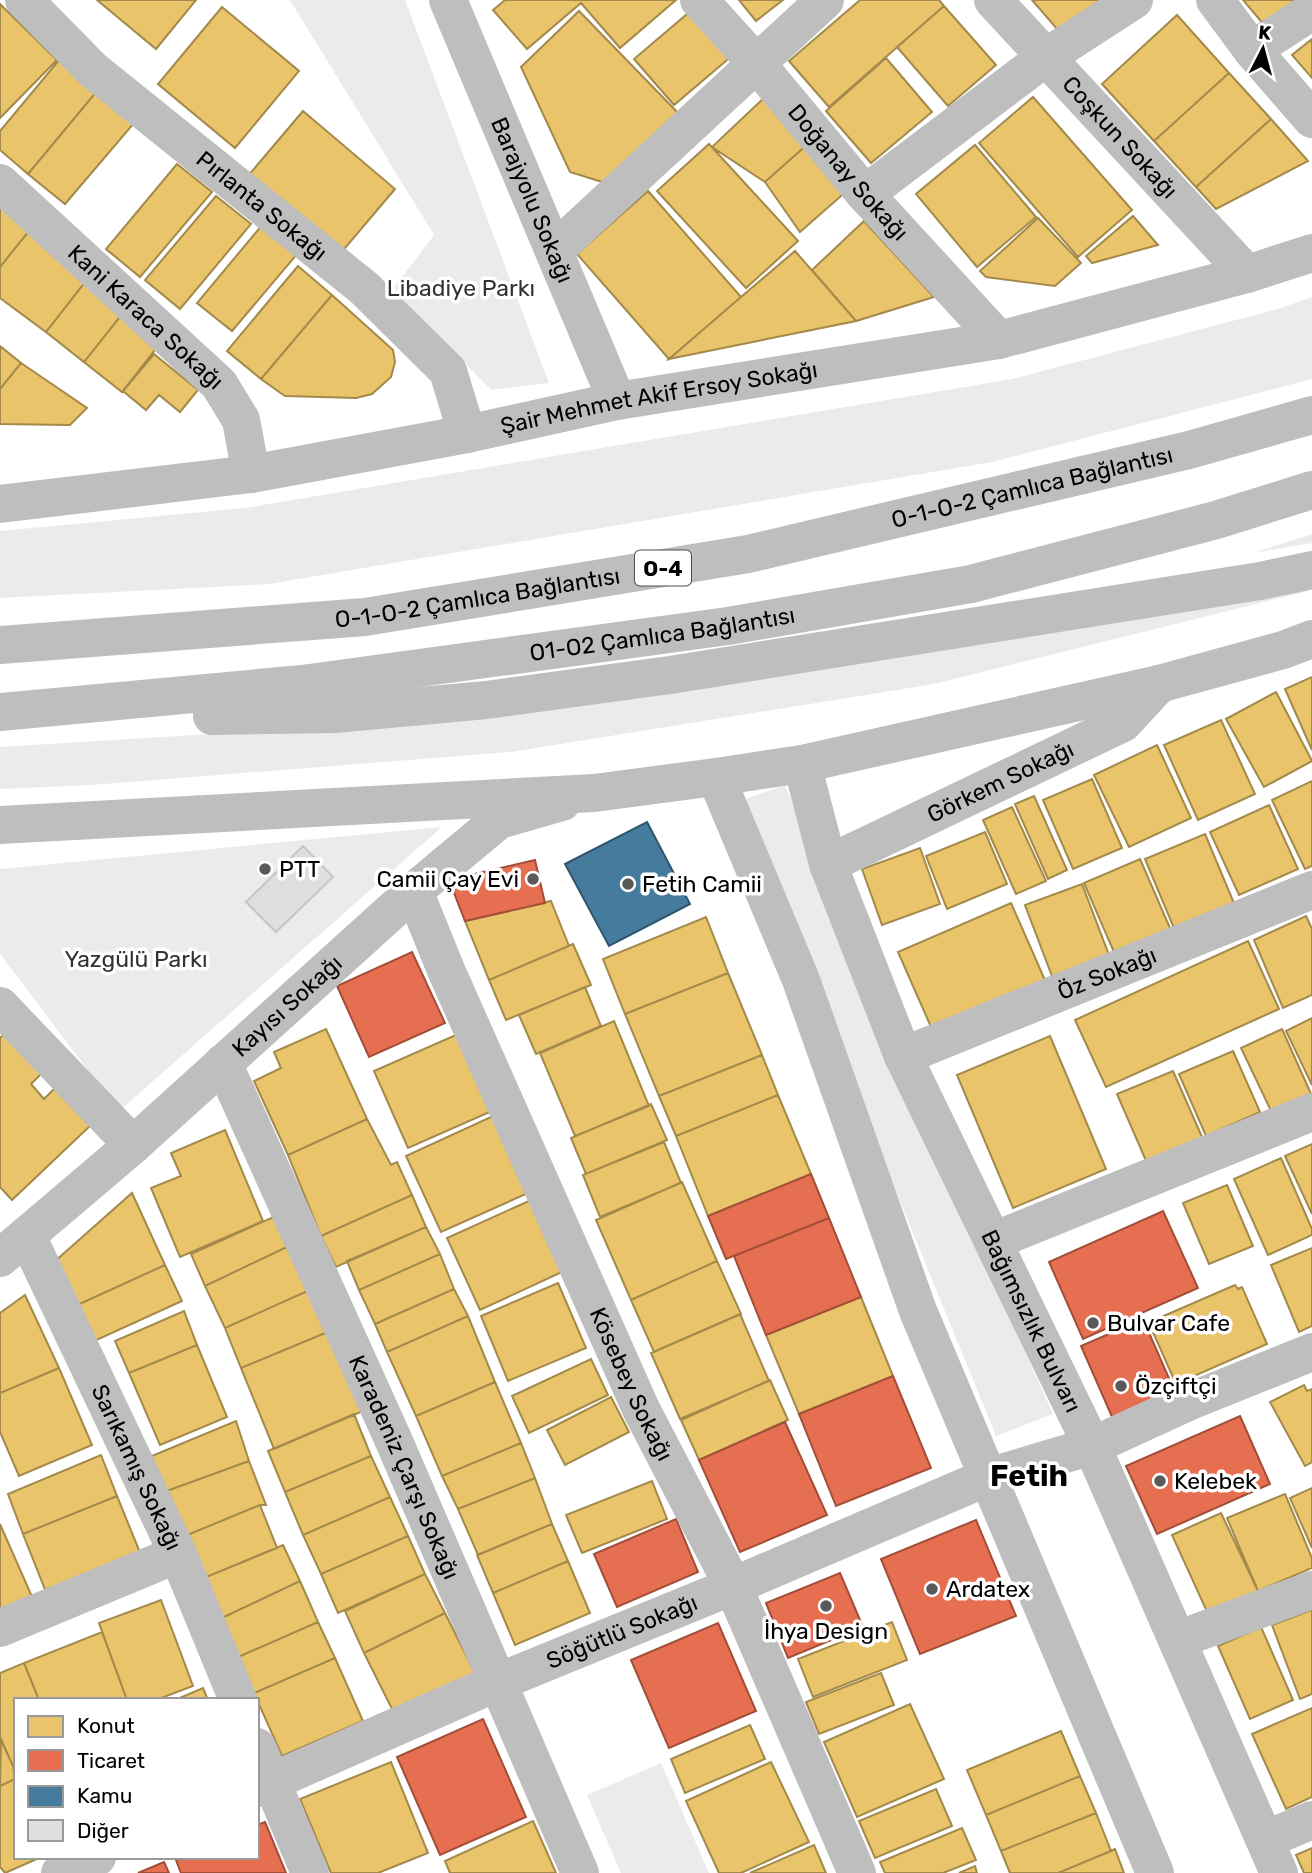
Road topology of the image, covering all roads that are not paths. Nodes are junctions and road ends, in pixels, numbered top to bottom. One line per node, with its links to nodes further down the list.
1 (24, 0): 21 (main road, Pırlanta Sokağı)
2 (448, 0): 15 (main road, Barajyolu Sokağı)
3 (699, 0): 11 (main road, Doğanay Sokağı)
4 (825, 0): 11 (main road)
5 (993, 0): 10 (main road, Coşkun Sokağı)
6 (1134, 0): 10 (main road)
7 (1215, 0): 9 (main road)
8 (1312, 11): 9 (main road)
9 (1252, 50): 12 (main road)
10 (1046, 57): 14 (main road); 17 (main road, Coşkun Sokağı)
11 (757, 64): 14 (main road, Doğanay Sokağı); 15 (main road)
12 (1312, 119)
13 (0, 183): 22 (main road, Kani Karaca Sokağı)
14 (865, 194): 18 (main road, Doğanay Sokağı)
15 (555, 250): 19 (main road, Barajyolu Sokağı)
16 (1312, 253): 17 (main road, Şair Mehmet Akif Ersoy Sokağı)
17 (1247, 274): 18 (main road, Şair Mehmet Akif Ersoy Sokağı)
18 (999, 340): 19 (main road, Şair Mehmet Akif Ersoy Sokağı)
19 (617, 401): 21 (main road, Şair Mehmet Akif Ersoy Sokağı)
20 (1312, 415): 27 (main road, O-1-O-2 Çamlıca Bağlantısı / O-4)
21 (467, 434): 22 (main road, Şair Mehmet Akif Ersoy Sokağı)
22 (251, 474): 24 (main road, Şair Mehmet Akif Ersoy Sokağı)
23 (1312, 490): 29 (main road, O1-O2 Çamlıca Bağlantısı)
24 (0, 504)
25 (1312, 570): 30 (main road)
26 (1312, 639): 28 (main road)
27 (0, 645)
28 (1159, 684): 31 (main road); 35 (main road, Görkem Sokağı)
29 (0, 712)
30 (0, 719)
31 (802, 764): 32 (main road); 35 (main road, Bağımsızlık Bulvarı)
32 (716, 777): 33 (main road); 47 (main road)
33 (594, 793): 34 (main road); 37 (main road, Kayısı Sokağı)
34 (0, 825)
35 (828, 864): 39 (main road, Bağımsızlık Bulvarı)
36 (1312, 890): 39 (main road, Öz Sokağı)
37 (414, 891): 40 (main road, Kayısı Sokağı); 49 (main road, Kösebey Sokağı)
38 (0, 1006): 42 (main road)
39 (903, 1056): 43 (main road, Bağımsızlık Bulvarı)
40 (222, 1063): 42 (main road, Kayısı Sokağı); 53 (main road, Karadeniz Çarşı Sokağı)
41 (1312, 1112): 43 (main road)
42 (133, 1145): 44 (main road, Kayısı Sokağı)
43 (993, 1241): 46 (main road, Bağımsızlık Bulvarı)
44 (14, 1247): 48 (main road, Sarıkamış Sokağı)
45 (1312, 1352): 46 (main road, Söğütlü Sokağı)
46 (1092, 1446): 47 (main road, Söğütlü Sokağı); 52 (main road, Bağımsızlık Bulvarı)
47 (988, 1477): 49 (main road, Söğütlü Sokağı); 64 (main road)
48 (178, 1554): 51 (main road); 54 (main road, Sarıkamış Sokağı)
49 (733, 1586): 53 (main road, Söğütlü Sokağı); 63 (main road, Kösebey Sokağı)
50 (1312, 1590): 52 (main road)
51 (0, 1628)
52 (1177, 1640): 58 (main road, Bağımsızlık Bulvarı)
53 (498, 1682): 56 (main road, Söğütlü Sokağı); 62 (main road, Karadeniz Çarşı Sokağı)
54 (237, 1698)
55 (259, 1758): 56 (main road)
56 (264, 1785): 61 (main road)
57 (1312, 1820): 58 (main road)
58 (1272, 1857)
59 (92, 1859): 60 (main road)
60 (60, 1873)
61 (310, 1873)
62 (580, 1873)
63 (857, 1873)
64 (1155, 1873)

